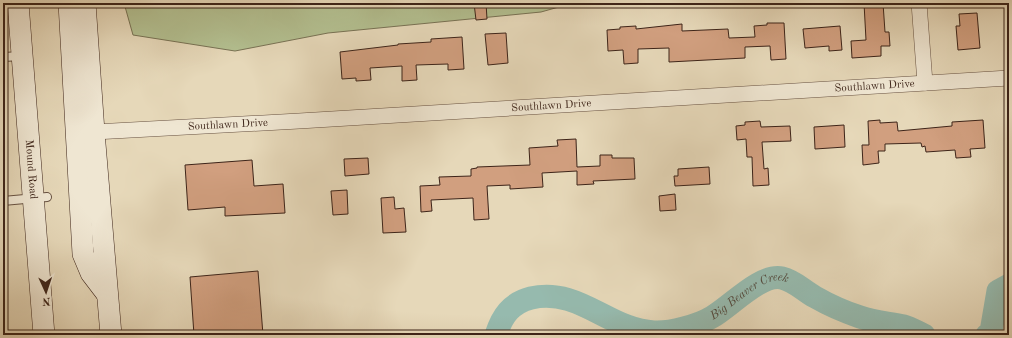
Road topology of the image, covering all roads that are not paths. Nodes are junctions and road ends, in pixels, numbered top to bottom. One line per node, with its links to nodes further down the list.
1 (69, 3): 11 (main road)
2 (86, 3): 8 (main road)
3 (919, 3): 7 (street)
4 (20, 7): 5 (main road, Mound Road)
5 (13, 57): 9 (main road, Mound Road)
6 (1009, 78): 7 (street, Southlawn Drive)
7 (925, 83): 8 (street, Southlawn Drive)
8 (94, 132): 11 (main road)
9 (40, 198): 10 (lane); 12 (main road, Mound Road); 13 (main road)
10 (3, 201)
11 (107, 294): 14 (main road)
12 (44, 335)
13 (59, 335)
14 (111, 335)

